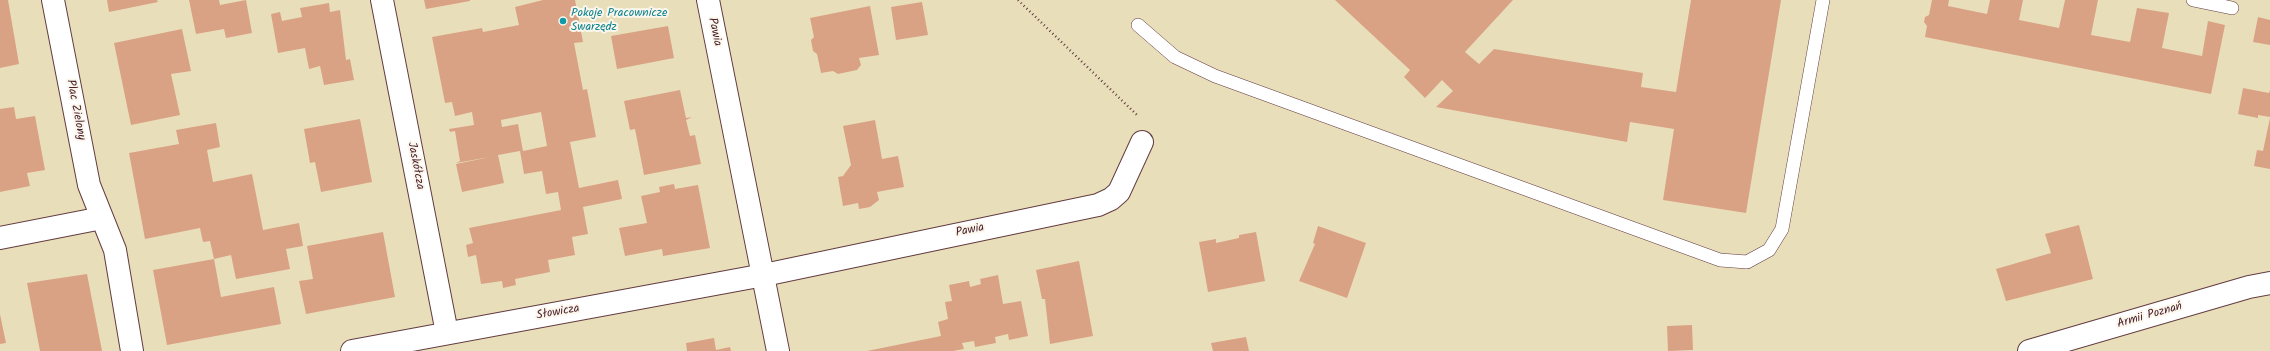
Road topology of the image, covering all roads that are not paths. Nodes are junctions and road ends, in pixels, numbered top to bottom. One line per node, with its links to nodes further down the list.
1 (53, 0): 9 (street, Plac Zielony)
2 (382, 0): 13 (street, Jaskółcza)
3 (708, 0): 11 (street, Pawia)
4 (1823, 0): 7 (lane)
5 (2193, 0): 6 (lane)
6 (2232, 8)
7 (1138, 25)
8 (1142, 142): 11 (street, Pawia)
9 (102, 218): 10 (street); 14 (street, Plac Zielony)
10 (0, 238)
11 (764, 276): 13 (street, Słowicza); 16 (street, Pawia)
12 (2270, 283): 17 (street, Armii Poznań)
13 (447, 333): 15 (street, Słowicza)
14 (132, 351)
15 (352, 351)
16 (778, 351)
17 (2030, 351)

